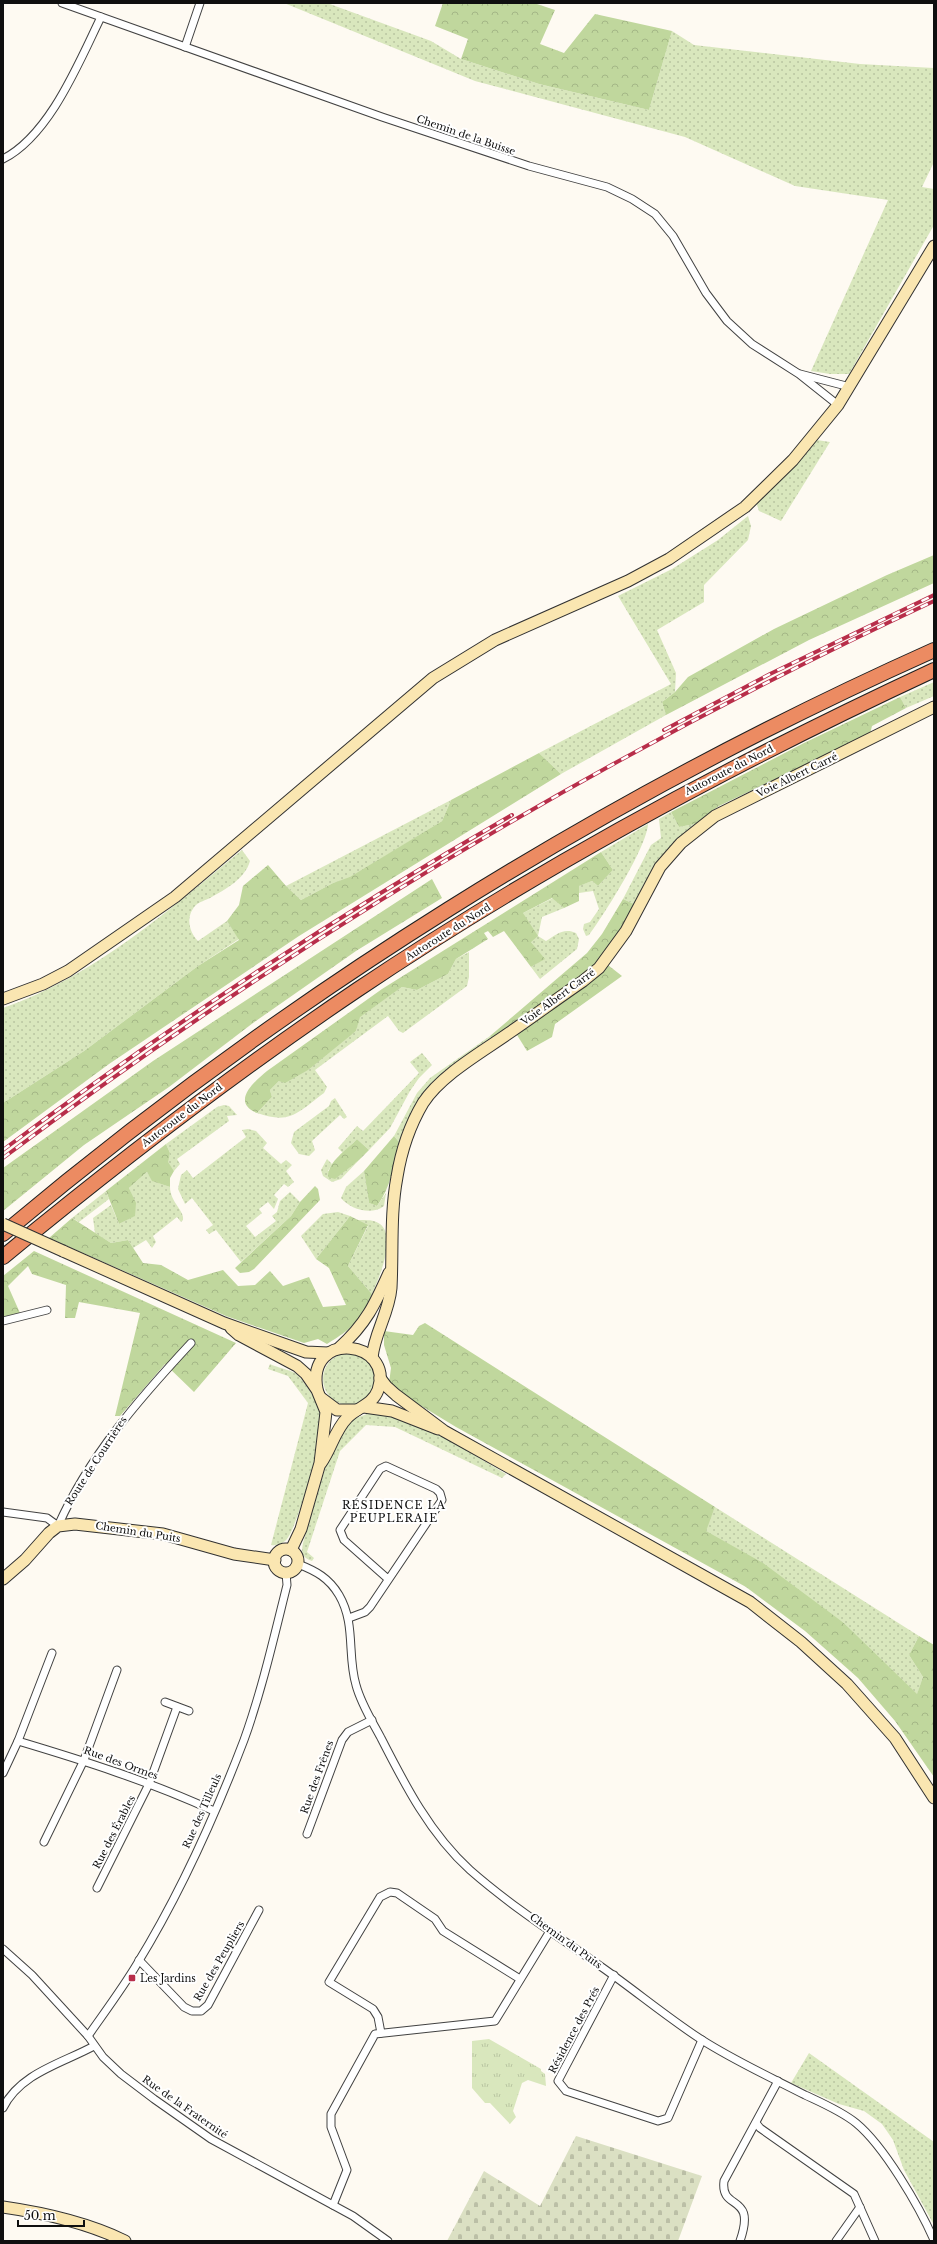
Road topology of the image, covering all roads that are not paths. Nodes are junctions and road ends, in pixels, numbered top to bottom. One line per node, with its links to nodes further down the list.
1 (62, 3): 3 (street, Chemin de la Buisse)
2 (200, 3): 4 (street)
3 (101, 17): 4 (street, Chemin de la Buisse); 5 (street)
4 (185, 47): 7 (street, Chemin de la Buisse)
5 (3, 159)
6 (934, 246): 8 (street)
7 (799, 374): 8 (street, Chemin de la Buisse); 9 (street, Chemin de la Buisse)
8 (850, 387): 9 (street)
9 (838, 405): 13 (street)
10 (934, 650): 15 (highway, Autoroute du Nord)
11 (934, 670): 16 (highway, Autoroute du Nord)
12 (934, 707): 17 (street, Voie Albert Carré)
13 (3, 999)
14 (3, 1224): 20 (street, bridge)
15 (3, 1234)
16 (3, 1257)
17 (390, 1271): 22 (street, Voie Albert Carré); 24 (street, Voie Albert Carré)
18 (47, 1310): 19 (street)
19 (3, 1321)
20 (224, 1323): 23 (street); 26 (street)
21 (191, 1343): 31 (street, Route de Courrières)
22 (339, 1348): 23 (street); 24 (street)
23 (328, 1353): 26 (street)
24 (372, 1358): 25 (street)
25 (380, 1378): 27 (street); 28 (street)
26 (319, 1394): 27 (street); 29 (street)
27 (361, 1409): 28 (street); 29 (street)
28 (444, 1431): 49 (street)
29 (320, 1463): 32 (street)
30 (3, 1512): 31 (street)
31 (58, 1526): 33 (street, Chemin du Puits); 36 (street, Route de Courrières)
32 (290, 1550): 33 (street); 34 (street)
33 (275, 1560): 35 (street)
34 (298, 1564): 35 (street); 38 (street, Chemin du Puits)
35 (286, 1573): 50 (street, Rue des Tilleuls)
36 (3, 1579)
37 (388, 1579): 37 (street); 38 (street)
38 (349, 1618): 44 (street, Chemin du Puits)
39 (52, 1653): 45 (street)
40 (117, 1670): 46 (street)
41 (165, 1702): 42 (street)
42 (177, 1707): 43 (street); 48 (street, Rue des Érables)
43 (189, 1712)
44 (372, 1720): 51 (street, Rue des Frênes); 55 (street, Chemin du Puits)
45 (18, 1741): 46 (street, Rue des Ormes); 47 (street)
46 (84, 1760): 48 (street, Rue des Ormes); 52 (street)
47 (3, 1773)
48 (149, 1784): 50 (street, Rue des Ormes); 53 (street, Rue des Érables)
49 (934, 1798)
50 (214, 1811): 57 (street, Rue des Tilleuls)
51 (307, 1834)
52 (44, 1842)
53 (97, 1888)
54 (260, 1910): 57 (street, Rue des Peupliers)
55 (550, 1931): 58 (street, Chemin du Puits); 59 (street)
56 (3, 1949): 61 (street, Rue de la Fraternité)
57 (139, 1960): 61 (street, Rue des Tilleuls)
58 (614, 1975): 62 (street, Chemin du Puits); 62 (street, Résidence des Prés)
59 (520, 1978): 60 (street); 60 (street)
60 (381, 2033): 67 (street)
61 (88, 2036): 63 (street, Rue de la Fraternité)
62 (702, 2040): 64 (street, Chemin du Puits)
63 (94, 2046): 65 (street); 67 (street, Rue de la Fraternité)
64 (778, 2081): 66 (street); 70 (street, Chemin du Puits)
65 (3, 2108)
66 (756, 2123): 69 (street); 73 (street)
67 (333, 2205): 72 (street, Rue de la Fraternité)
68 (3, 2207): 71 (street)
69 (860, 2207): 74 (street); 75 (street)
70 (934, 2240)
71 (125, 2241)
72 (388, 2241)
73 (740, 2241)
74 (836, 2241)
75 (875, 2241)

